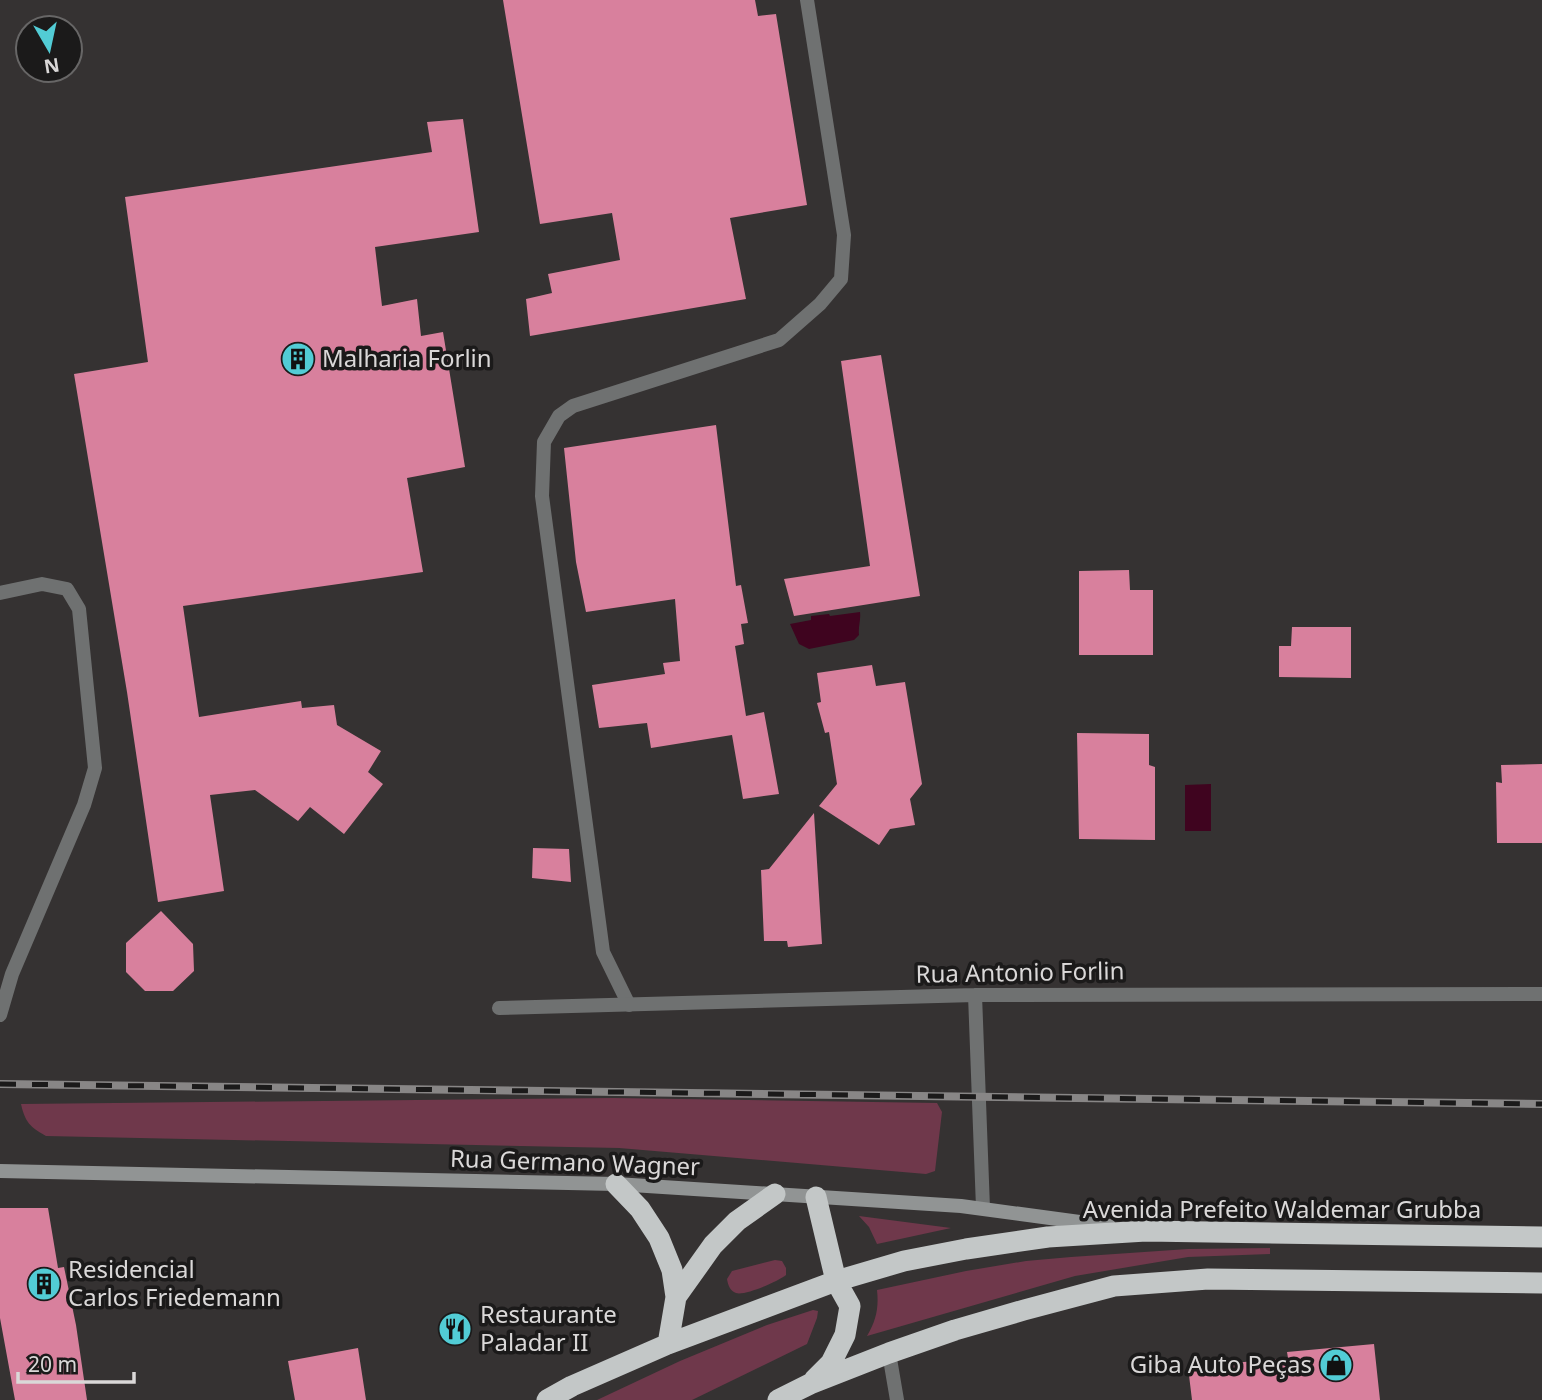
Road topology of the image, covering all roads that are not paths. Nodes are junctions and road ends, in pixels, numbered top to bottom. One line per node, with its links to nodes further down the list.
1 (807, 0): 5 (street)
2 (0, 593): 7 (street)
3 (1542, 994): 4 (street, Rua Antonio Forlin)
4 (975, 995): 5 (street, Rua Antonio Forlin); 12 (street)
5 (629, 1005): 6 (street, Rua Antonio Forlin)
6 (499, 1008)
7 (0, 1015)
8 (0, 1171): 9 (street, Rua Germano Wagner)
9 (616, 1184): 10 (street, Rua Germano Wagner); 17 (highway)
10 (775, 1194): 11 (street, Rua Germano Wagner); 17 (highway)
11 (816, 1197): 12 (street, Rua Germano Wagner); 15 (highway)
12 (983, 1208): 13 (street, Rua Germano Wagner)
13 (1146, 1231): 14 (highway, Avenida Prefeito Waldemar Grubba); 15 (highway, Avenida Prefeito Waldemar Grubba)
14 (1542, 1237)
15 (836, 1281): 18 (highway, Avenida Prefeito Waldemar Grubba); 20 (highway)
16 (1542, 1283): 19 (highway)
17 (676, 1297): 18 (highway)
18 (668, 1343): 21 (highway, Avenida Prefeito Waldemar Grubba)
19 (890, 1353): 20 (highway); 23 (street)
20 (810, 1384): 22 (highway)
21 (547, 1400)
22 (778, 1400)
23 (897, 1400)

